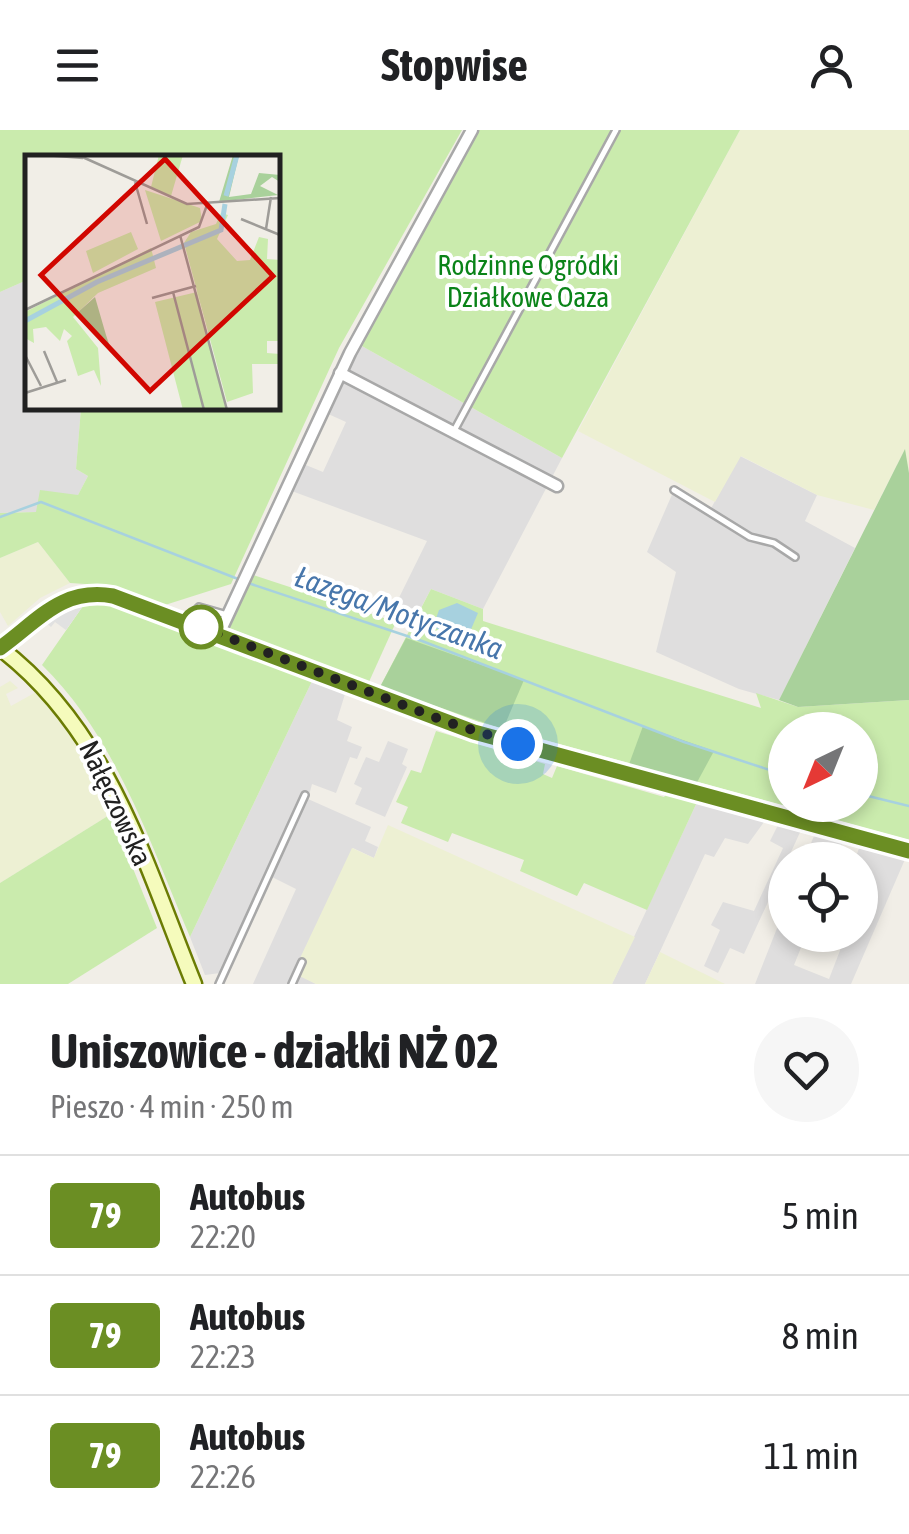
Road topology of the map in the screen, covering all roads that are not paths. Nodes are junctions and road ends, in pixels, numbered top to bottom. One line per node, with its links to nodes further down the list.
1 (472, 130): 3 (street)
2 (616, 130): 4 (lane)
3 (340, 373): 4 (street); 8 (street)
4 (454, 432): 5 (street)
5 (557, 486)
6 (674, 490): 7 (lane)
7 (795, 557)
8 (227, 615): 9 (lane); 10 (street)
9 (185, 621): 10 (street); 11 (street)
10 (219, 634): 13 (street)
11 (1, 648): 15 (main road, Nałęczowska)
12 (305, 795): 16 (lane)
13 (909, 851)
14 (302, 962): 17 (lane)
15 (194, 984)
16 (219, 984)
17 (292, 984)

